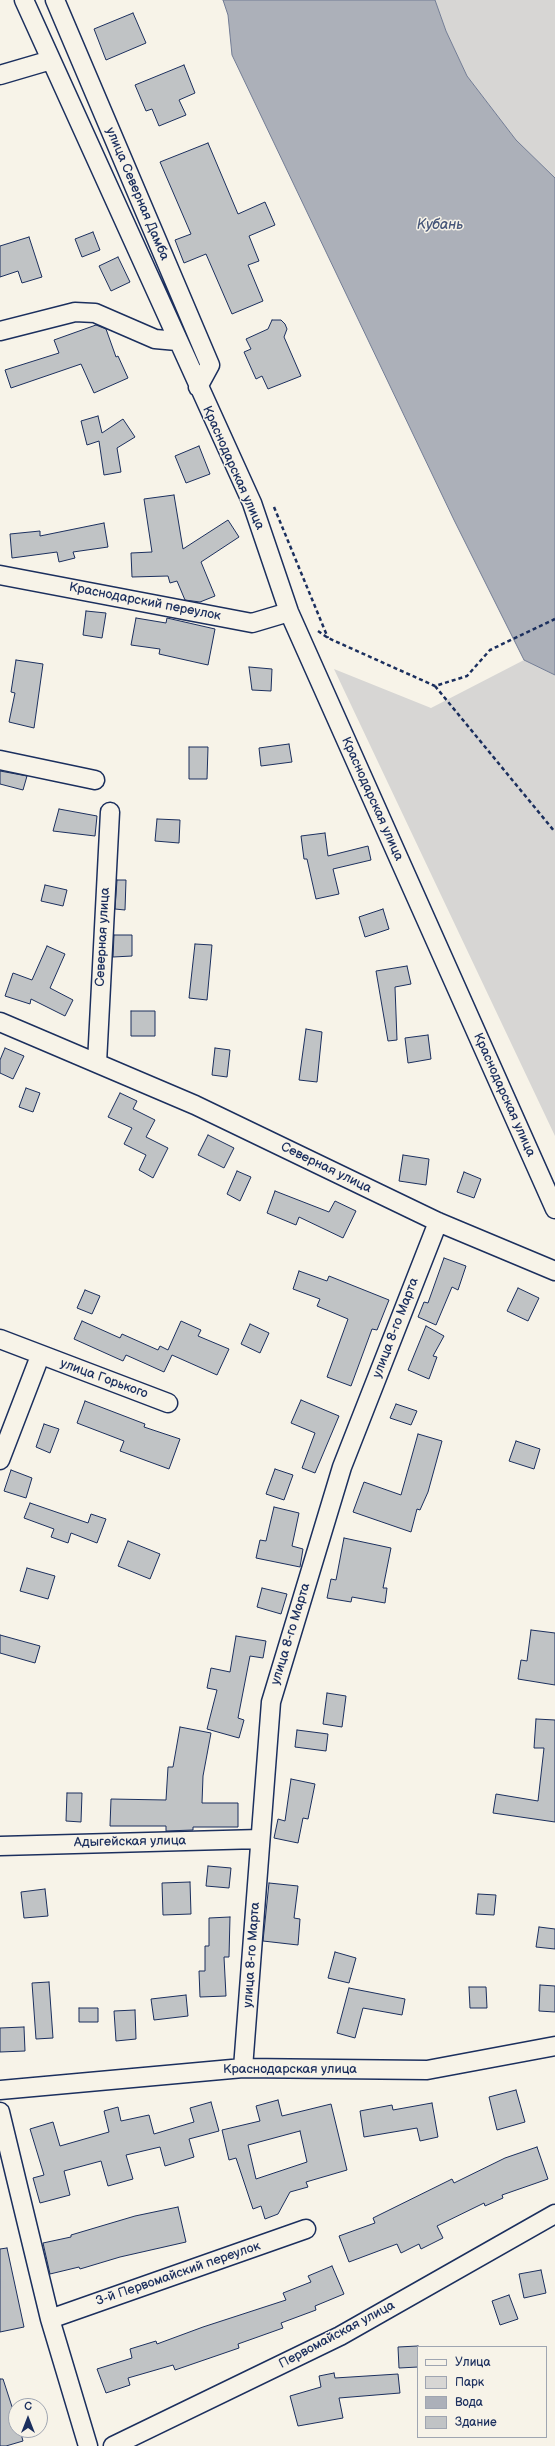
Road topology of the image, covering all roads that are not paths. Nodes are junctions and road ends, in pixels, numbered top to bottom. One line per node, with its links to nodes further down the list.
1 (24, 0): 3 (street, Краснодарская улица)
2 (55, 0): 7 (street, улица Северная Дамба)
3 (51, 60): 4 (street); 6 (street, Краснодарская улица)
4 (0, 75)
5 (0, 331): 6 (street)
6 (177, 341): 7 (street, Краснодарская улица)
7 (198, 387): 9 (street, Краснодарская улица)
8 (0, 575): 9 (street, Краснодарский переулок)
9 (289, 612): 15 (street, Краснодарская улица)
10 (0, 760): 11 (street)
11 (95, 780)
12 (110, 812): 14 (street, Северная улица)
13 (0, 1022): 14 (street, Северная улица)
14 (97, 1063): 16 (street, Северная улица)
15 (555, 1209)
16 (438, 1222): 17 (street, Северная улица); 22 (street, улица 8-го Марта)
17 (555, 1271)
18 (0, 1338): 19 (street, улица Горького)
19 (40, 1356): 20 (street, улица Горького); 21 (street)
20 (168, 1403)
21 (0, 1460)
22 (260, 1839): 23 (street, Адыгейская улица); 25 (street, улица 8-го Марта)
23 (0, 1846)
24 (555, 2046): 25 (street, Краснодарская улица)
25 (243, 2068): 26 (street, Краснодарская улица)
26 (0, 2090)
27 (0, 2112): 30 (street)
28 (555, 2214): 32 (street, Первомайская улица)
29 (306, 2229): 30 (street, 3-й Первомайский переулок)
30 (50, 2319): 31 (street)
31 (88, 2446)
32 (113, 2446)

